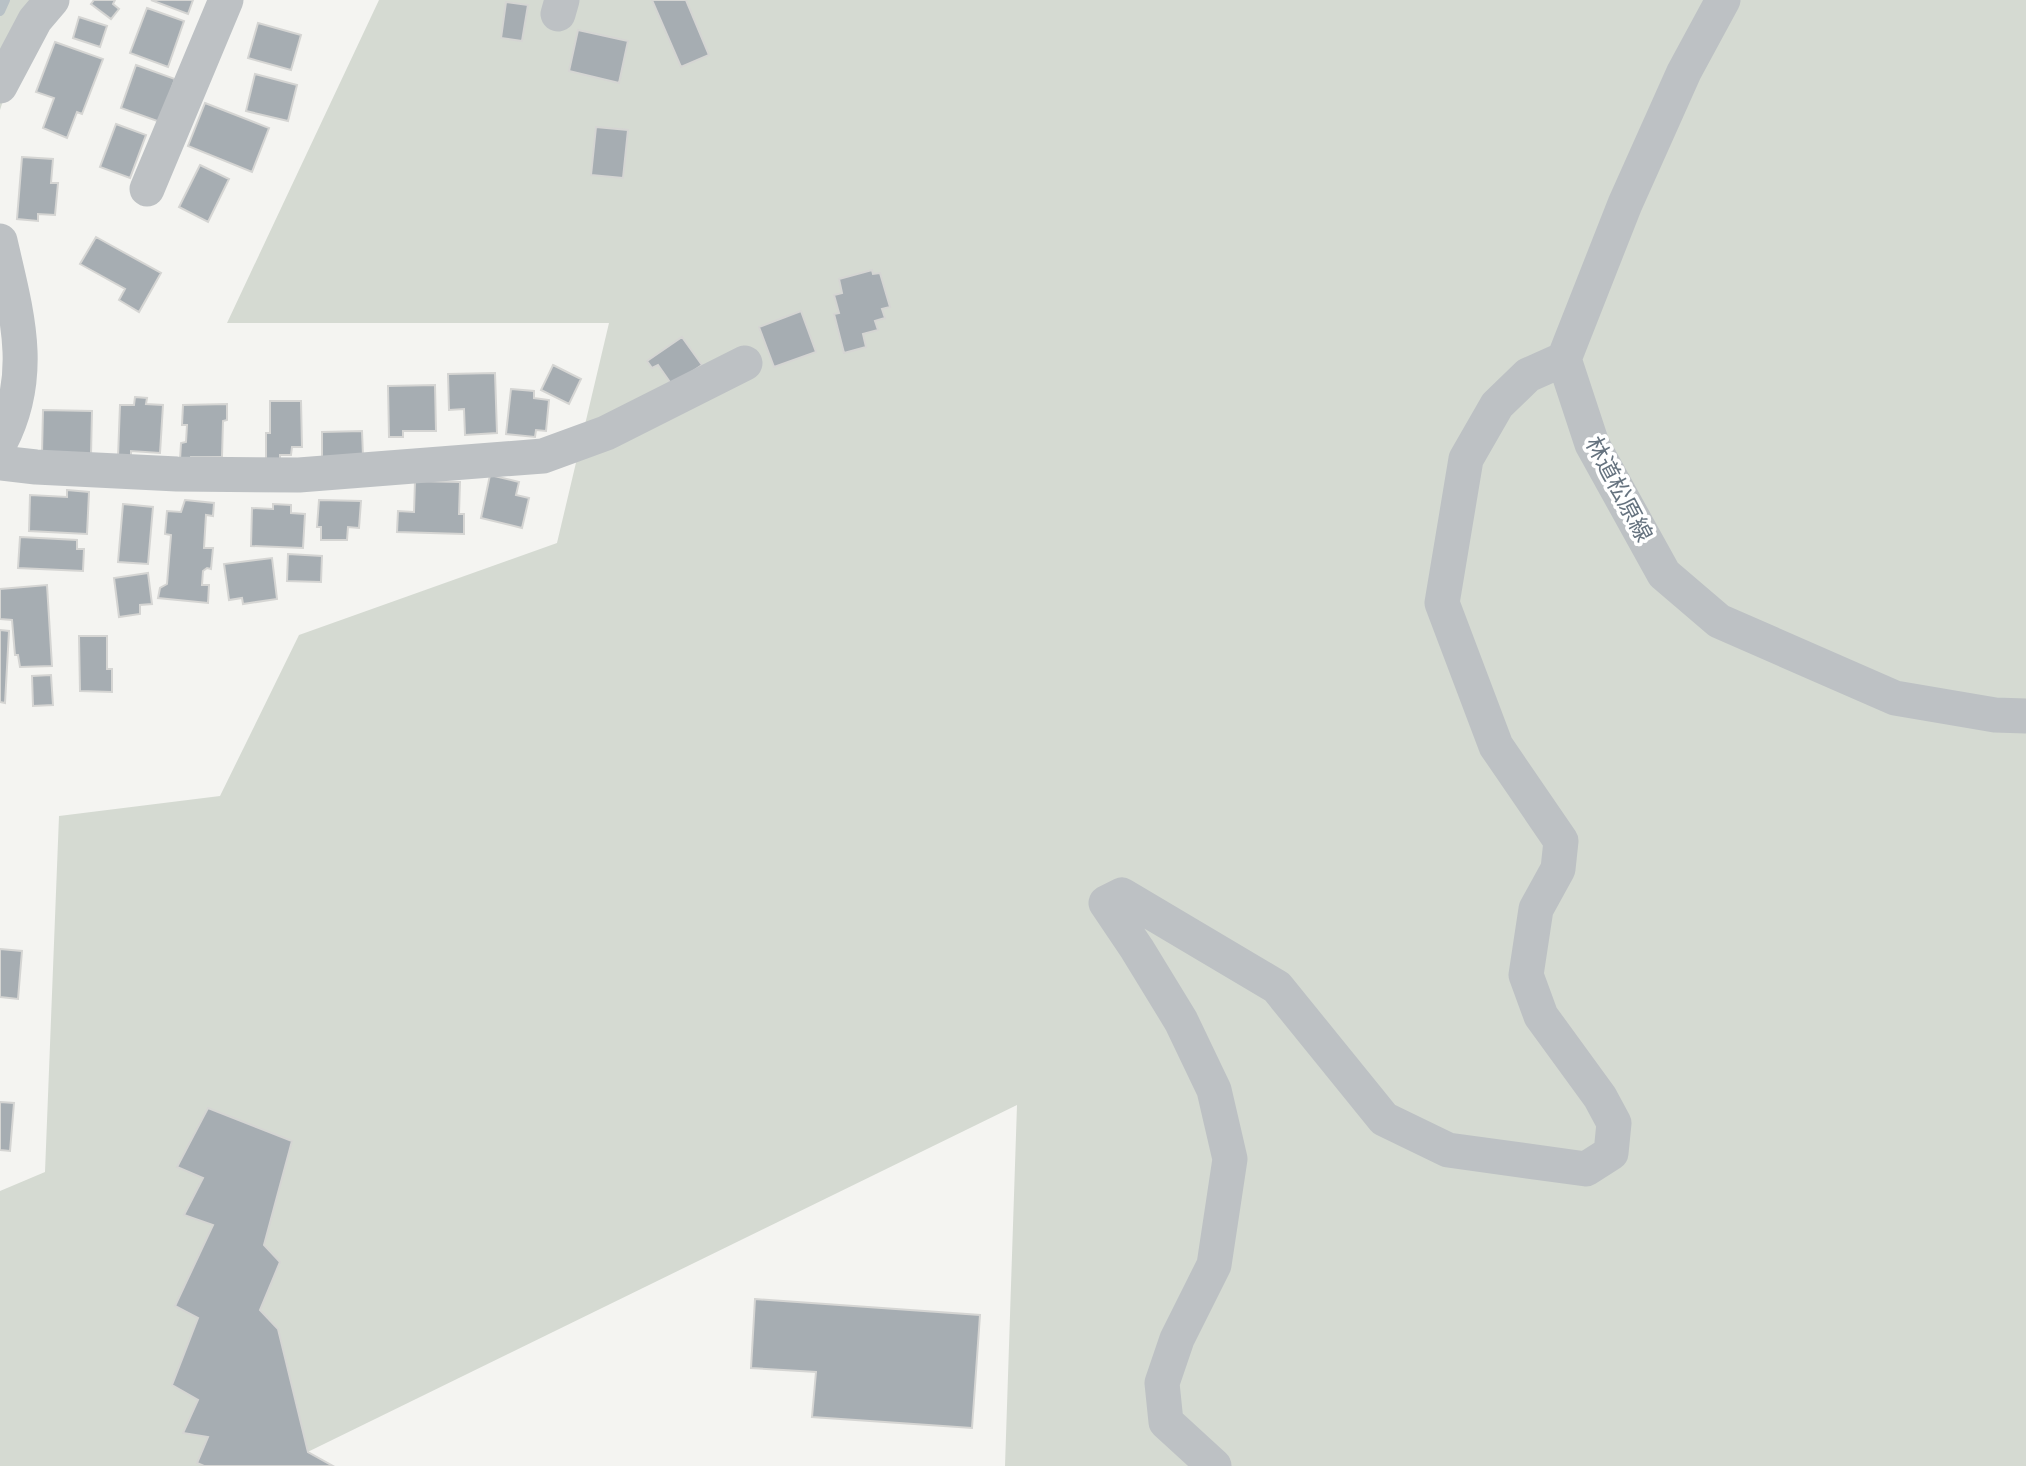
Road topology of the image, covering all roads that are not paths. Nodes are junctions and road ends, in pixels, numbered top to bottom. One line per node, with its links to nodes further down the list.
1 (52, 0): 4 (street)
2 (226, 0): 5 (street)
3 (1723, 0): 7 (street)
4 (0, 86)
5 (147, 189)
6 (0, 240): 9 (street)
7 (1564, 359): 11 (street, 林道松原線); 12 (street)
8 (745, 363): 10 (street)
9 (0, 443)
10 (0, 463)
11 (2026, 716)
12 (1214, 1466)

